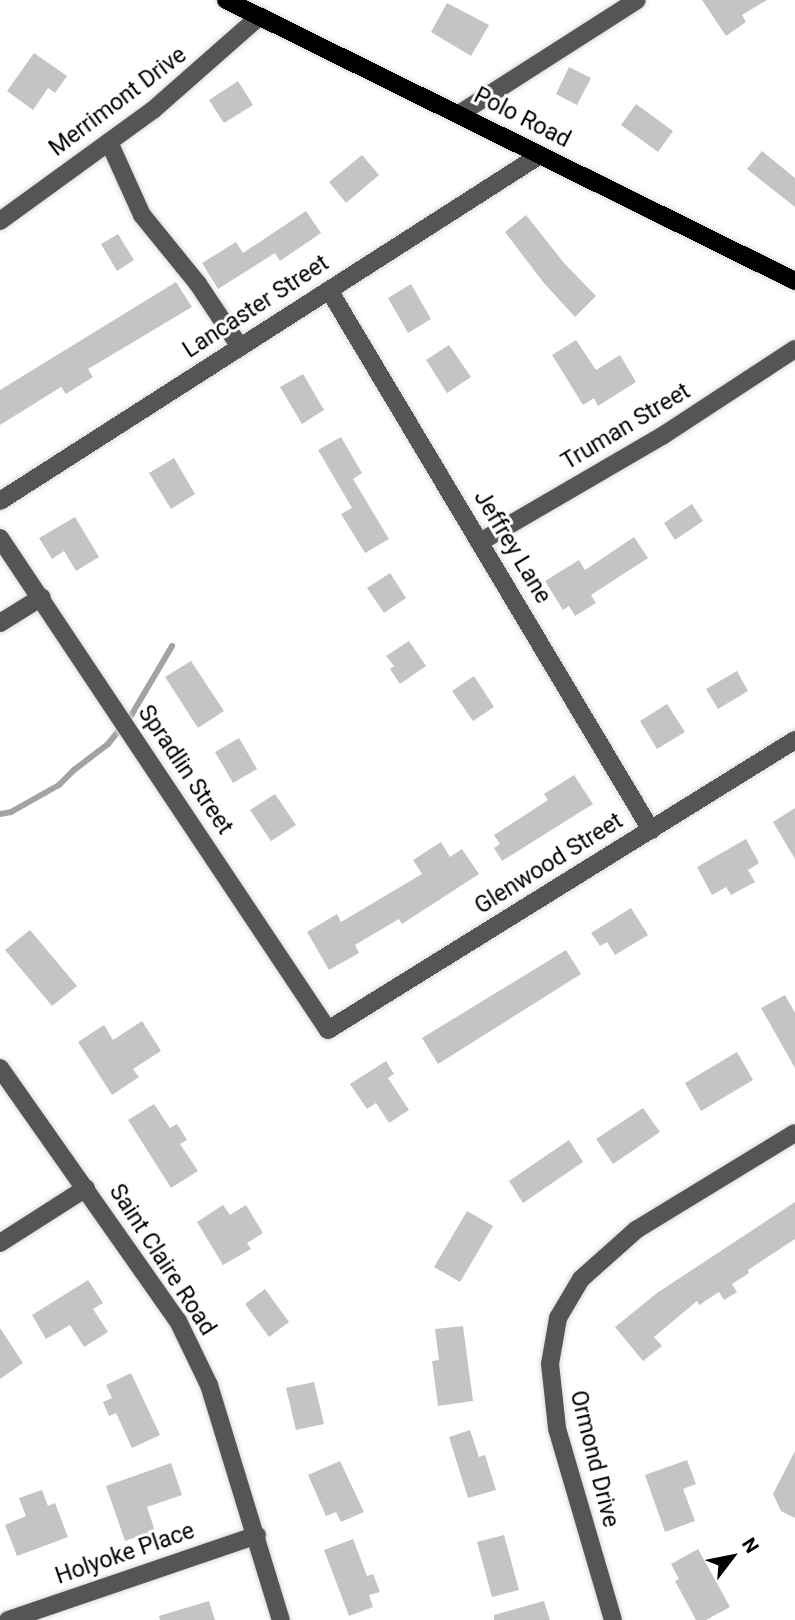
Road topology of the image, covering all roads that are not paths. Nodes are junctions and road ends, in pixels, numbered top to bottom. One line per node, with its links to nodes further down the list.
1 (226, 0): 3 (main road, Polo Road)
2 (637, 0): 4 (street)
3 (260, 16): 4 (main road, Polo Road); 5 (street, Merrimont Drive)
4 (459, 114): 6 (main road, Polo Road)
5 (109, 142): 7 (street, Merrimont Drive); 10 (street)
6 (540, 155): 8 (main road, Polo Road); 9 (street, Lancaster Street)
7 (0, 221)
8 (795, 281)
9 (329, 290): 10 (street, Lancaster Street); 14 (street, Jeffrey Lane)
10 (240, 347): 12 (street, Lancaster Street)
11 (795, 349): 14 (street, Truman Street)
12 (0, 501)
13 (0, 538): 15 (street, Spradlin Street)
14 (481, 542): 18 (street, Jeffrey Lane)
15 (41, 597): 16 (street); 19 (street, Spradlin Street)
16 (0, 623)
17 (795, 740): 18 (street, Glenwood Street)
18 (651, 830): 19 (street, Glenwood Street)
19 (328, 1030)
20 (0, 1068): 22 (street, Saint Claire Road)
21 (795, 1132): 27 (street, Ormond Drive)
22 (86, 1188): 23 (street); 24 (street, Saint Claire Road)
23 (0, 1243)
24 (257, 1535): 25 (street, Holyoke Place); 26 (street, Saint Claire Road)
25 (8, 1620)
26 (281, 1620)
27 (613, 1620)

